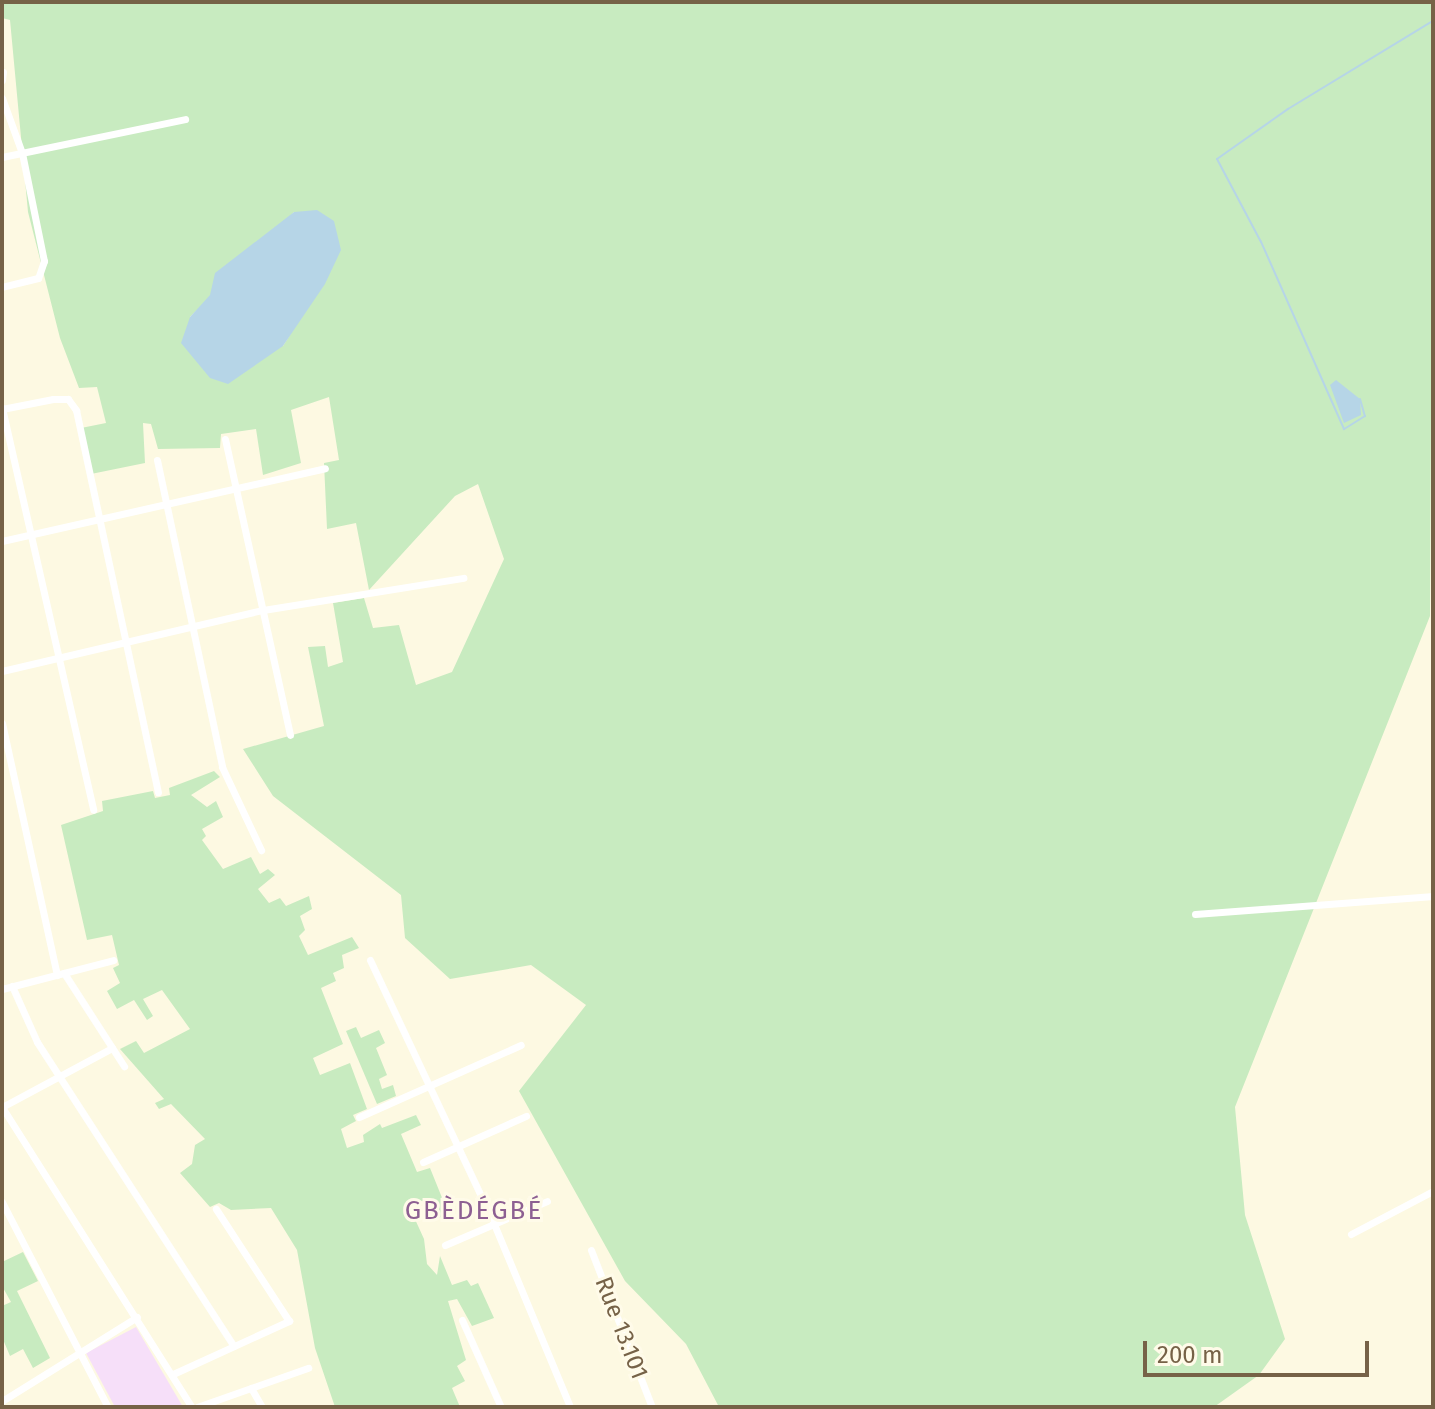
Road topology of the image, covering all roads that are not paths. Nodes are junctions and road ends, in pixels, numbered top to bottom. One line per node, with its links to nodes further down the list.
1 (3, 72): 2 (street)
2 (2, 80)
3 (2, 98): 5 (street)
4 (185, 119): 5 (street)
5 (22, 153): 6 (street); 7 (street)
6 (2, 157)
7 (2, 287)
8 (2, 408): 14 (street); 15 (street)
9 (225, 439): 12 (street)
10 (157, 460): 13 (street)
11 (325, 468): 12 (street)
12 (236, 488): 13 (street); 18 (street)
13 (166, 504): 14 (street); 19 (street)
14 (97, 519): 15 (street); 20 (street)
15 (34, 535): 16 (street); 21 (street)
16 (2, 541)
17 (463, 578): 18 (street)
18 (263, 610): 19 (street); 24 (street)
19 (192, 626): 20 (street); 27 (street)
20 (125, 642): 21 (street); 25 (street)
21 (61, 658): 22 (street); 26 (street)
22 (2, 671)
23 (2, 723): 32 (street)
24 (290, 735)
25 (158, 792)
26 (93, 810)
27 (261, 850)
28 (1433, 896): 29 (street)
29 (1195, 914)
30 (113, 960): 32 (street)
31 (370, 960): 39 (street)
32 (60, 974): 33 (street); 36 (street)
33 (12, 986): 34 (street); 38 (street)
34 (2, 989)
35 (521, 1045): 39 (street)
36 (112, 1048): 37 (street); 38 (street)
37 (124, 1066)
38 (60, 1077): 40 (street); 55 (street)
39 (431, 1085): 42 (street); 43 (street)
40 (2, 1107): 53 (street)
41 (526, 1116): 43 (street)
42 (359, 1117)
43 (456, 1148): 44 (street); 49 (street)
44 (423, 1162)
45 (1433, 1191): 50 (street)
46 (547, 1201): 49 (street)
47 (2, 1202): 56 (street)
48 (216, 1209): 55 (street)
49 (494, 1224): 51 (street); 66 (street)
50 (1351, 1234)
51 (445, 1245)
52 (591, 1250): 61 (street, Rue 13.101)
53 (137, 1317): 56 (street); 58 (street)
54 (462, 1320): 65 (street)
55 (234, 1346): 58 (street)
56 (78, 1349): 60 (street); 62 (street)
57 (308, 1368): 59 (street)
58 (173, 1374): 63 (street)
59 (251, 1388): 63 (street); 64 (street)
60 (2, 1401)
61 (649, 1406)
62 (108, 1407)
63 (195, 1407)
64 (262, 1407)
65 (501, 1407)
66 (570, 1407)

